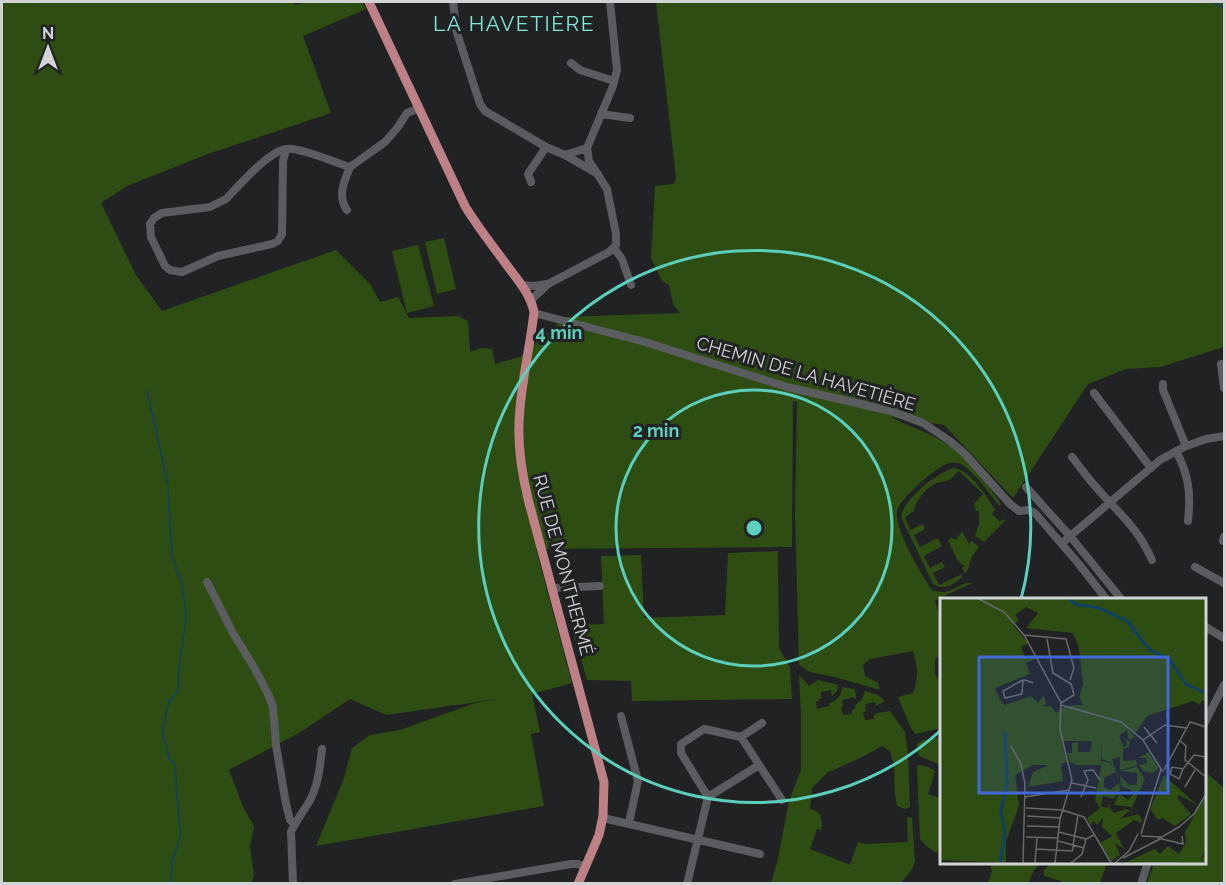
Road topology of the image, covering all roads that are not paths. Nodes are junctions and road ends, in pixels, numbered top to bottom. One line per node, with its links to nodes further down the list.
1 (369, 2): 6 (main road, RUE DE MONTHERMÉ)
2 (453, 2): 9 (street)
3 (610, 2): 5 (street)
4 (571, 63): 5 (street)
5 (614, 81): 7 (street)
6 (419, 108): 13 (street); 19 (main road, RUE DE MONTHERMÉ)
7 (601, 114): 8 (street); 10 (street)
8 (630, 118)
9 (546, 147): 12 (street); 15 (street)
10 (587, 148): 12 (street); 14 (street)
11 (286, 149): 11 (street); 13 (street)
12 (565, 155): 14 (street)
13 (350, 167): 16 (street)
14 (598, 174): 17 (street)
15 (531, 182)
16 (346, 210)
17 (614, 248): 18 (street); 20 (street)
18 (548, 284): 19 (street); 21 (street)
19 (520, 285): 21 (main road, RUE DE MONTHERMÉ)
20 (631, 285)
21 (531, 300): 22 (main road, RUE DE MONTHERMÉ)
22 (534, 312): 36 (street, CHEMIN DE LA HAVETIÈRE); 42 (main road, RUE DE MONTHERMÉ)
23 (1221, 364): 25 (street)
24 (1163, 384): 28 (street)
25 (1224, 388)
26 (1094, 393): 31 (street)
27 (1224, 436): 28 (street)
28 (1186, 446): 29 (street)
29 (1176, 451): 31 (street); 34 (street)
30 (1072, 457): 33 (street)
31 (1150, 468): 33 (street)
32 (1026, 487): 35 (street)
33 (1110, 502): 35 (street); 37 (street)
34 (1188, 521)
35 (1071, 536): 36 (street); 44 (street)
36 (1062, 543): 43 (street, CHEMIN DE LA HAVETIÈRE)
37 (1152, 560)
38 (1195, 567): 40 (street)
39 (207, 582): 58 (street)
40 (1224, 583)
41 (600, 586): 42 (street)
42 (552, 588): 56 (main road, RUE DE MONTHERMÉ)
43 (1105, 598)
44 (1120, 598)
45 (1205, 628): 46 (street)
46 (1224, 638)
47 (1224, 685): 49 (street)
48 (621, 716): 57 (street)
49 (1205, 719)
50 (762, 723): 51 (street)
51 (741, 737): 53 (street); 54 (street)
52 (322, 749): 58 (street)
53 (759, 765): 54 (street); 55 (street)
54 (708, 797): 59 (street)
55 (782, 800)
56 (603, 818): 57 (street); 62 (main road, RUE DE MONTHERMÉ)
57 (629, 823): 59 (street)
58 (294, 824): 63 (street)
59 (698, 839): 60 (street); 66 (street)
60 (760, 854)
61 (1147, 864): 67 (street)
62 (585, 867): 64 (street); 65 (main road, RUE DE MONTHERMÉ)
63 (293, 884)
64 (454, 884)
65 (578, 884)
66 (687, 884)
67 (1141, 884)

